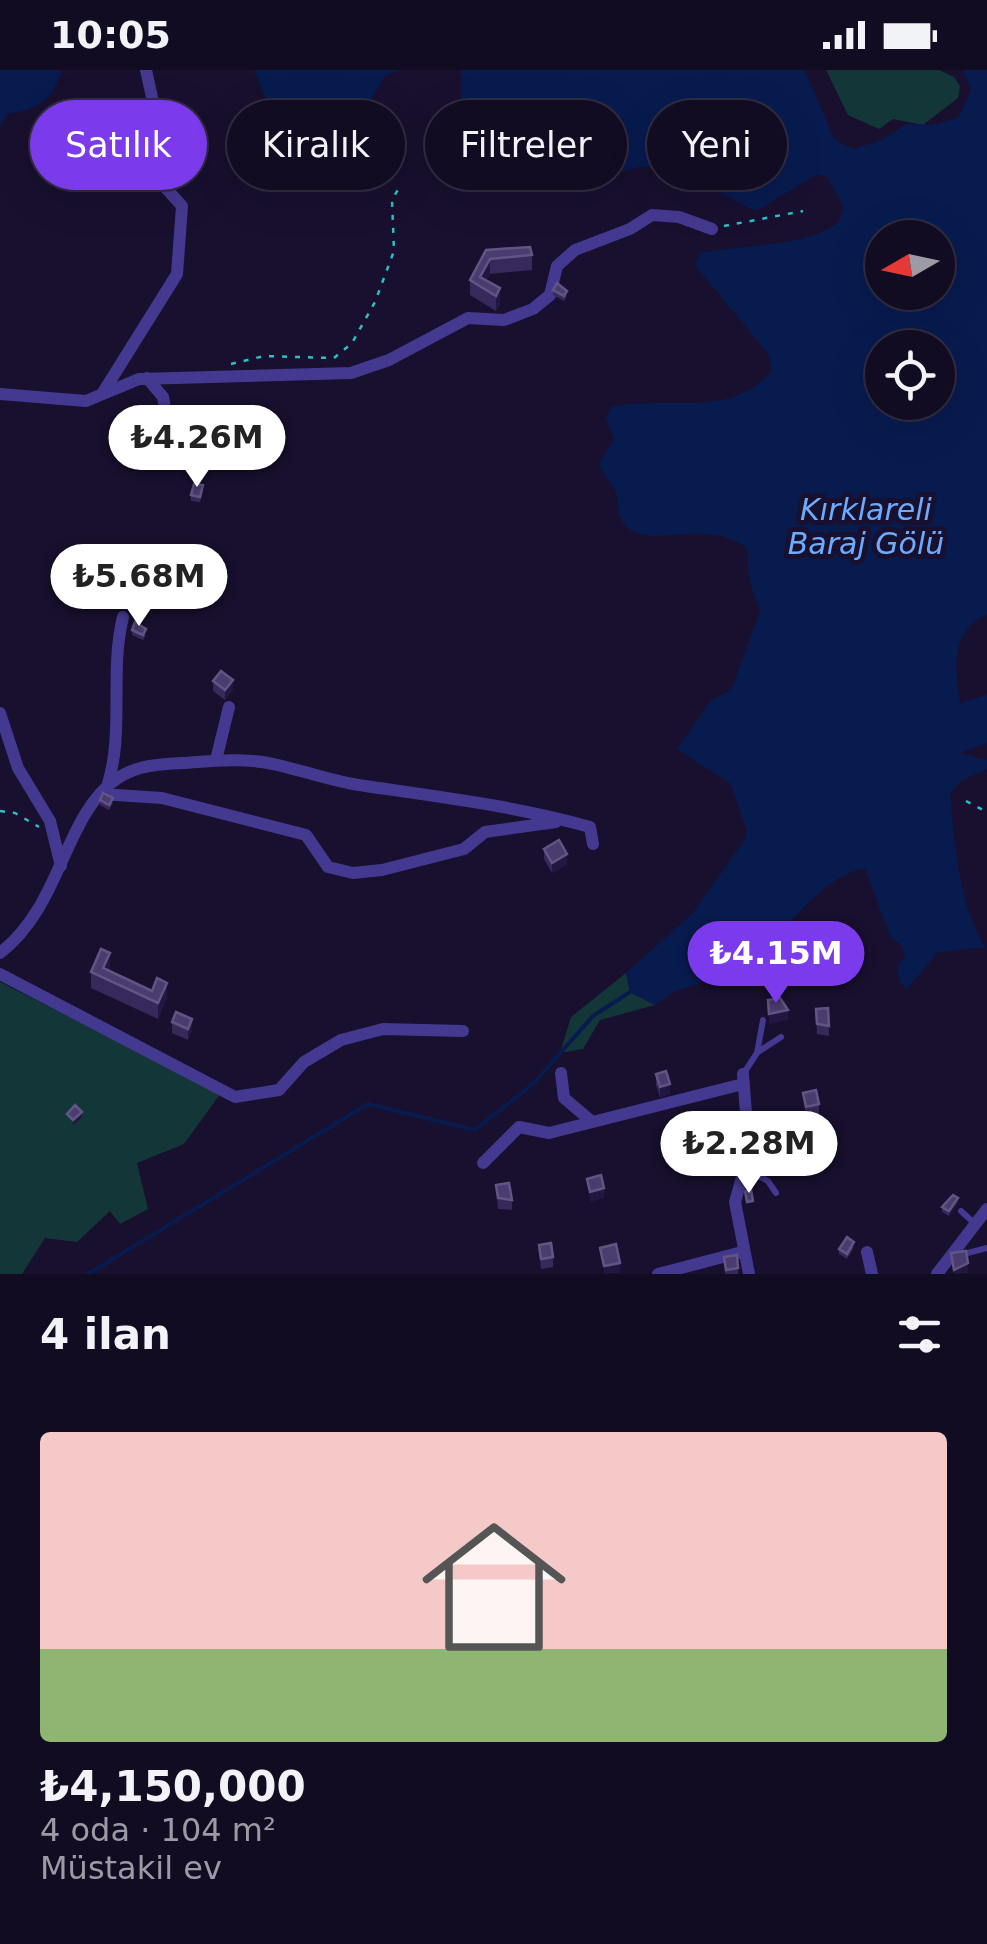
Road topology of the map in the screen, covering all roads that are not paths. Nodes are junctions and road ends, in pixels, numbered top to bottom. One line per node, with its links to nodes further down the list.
1 (146, 70): 5 (street)
2 (712, 228): 3 (street)
3 (147, 378): 5 (street); 6 (street)
4 (0, 394): 5 (street)
5 (102, 394)
6 (167, 420)
7 (123, 616): 11 (street)
8 (229, 707): 10 (street)
9 (0, 713): 14 (street)
10 (216, 760): 11 (street); 12 (street)
11 (104, 792): 12 (street); 14 (street)
12 (572, 822): 13 (street)
13 (593, 844)
14 (61, 866): 15 (street)
15 (0, 953)
16 (0, 974): 18 (street)
17 (763, 1020): 20 (lane)
18 (463, 1031)
19 (781, 1037): 20 (lane)
20 (757, 1052): 22 (lane)
21 (560, 1074): 23 (street)
22 (743, 1079): 23 (street); 26 (street)
23 (590, 1120): 25 (street)
24 (812, 1127): 26 (lane)
25 (484, 1164)
26 (748, 1176): 27 (lane); 32 (street)
27 (776, 1194)
28 (987, 1209): 30 (street)
29 (961, 1211): 30 (lane)
30 (975, 1224): 34 (street)
31 (987, 1248): 34 (lane)
32 (742, 1252): 35 (street); 36 (street)
33 (866, 1252): 37 (street)
34 (949, 1257): 38 (street)
35 (658, 1274)
36 (749, 1274)
37 (872, 1274)
38 (937, 1274)

